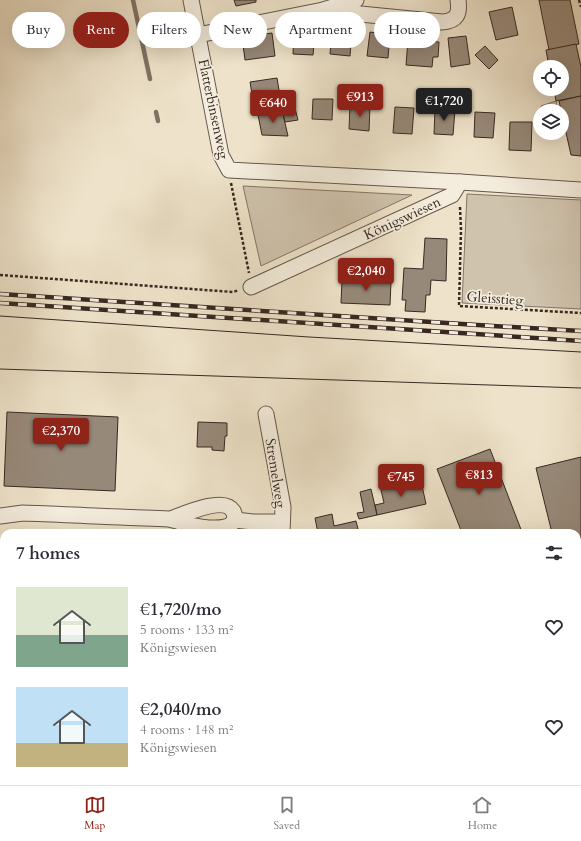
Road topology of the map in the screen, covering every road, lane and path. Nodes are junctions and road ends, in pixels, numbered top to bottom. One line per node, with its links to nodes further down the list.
1 (191, 0): 7 (street, Flatterbinsenweg)
2 (356, 0): 6 (street)
3 (458, 0): 6 (street)
4 (579, 0): 5 (path)
5 (581, 7)
6 (323, 10): 8 (street)
7 (193, 12)
8 (201, 34)
9 (200, 48): 10 (street, Flatterbinsenweg)
10 (229, 170): 11 (street, Königswiesen); 14 (path)
11 (460, 182): 12 (street, Königswiesen); 14 (street, Königswiesen); 15 (path, Gleisstieg)
12 (581, 190)
13 (0, 275): 14 (path)
14 (251, 286)
15 (581, 313)
16 (266, 414): 20 (street, Stremelweg)
17 (0, 516): 18 (street)
18 (171, 519): 19 (street); 19 (street)
19 (235, 520): 20 (street)
20 (282, 528)

